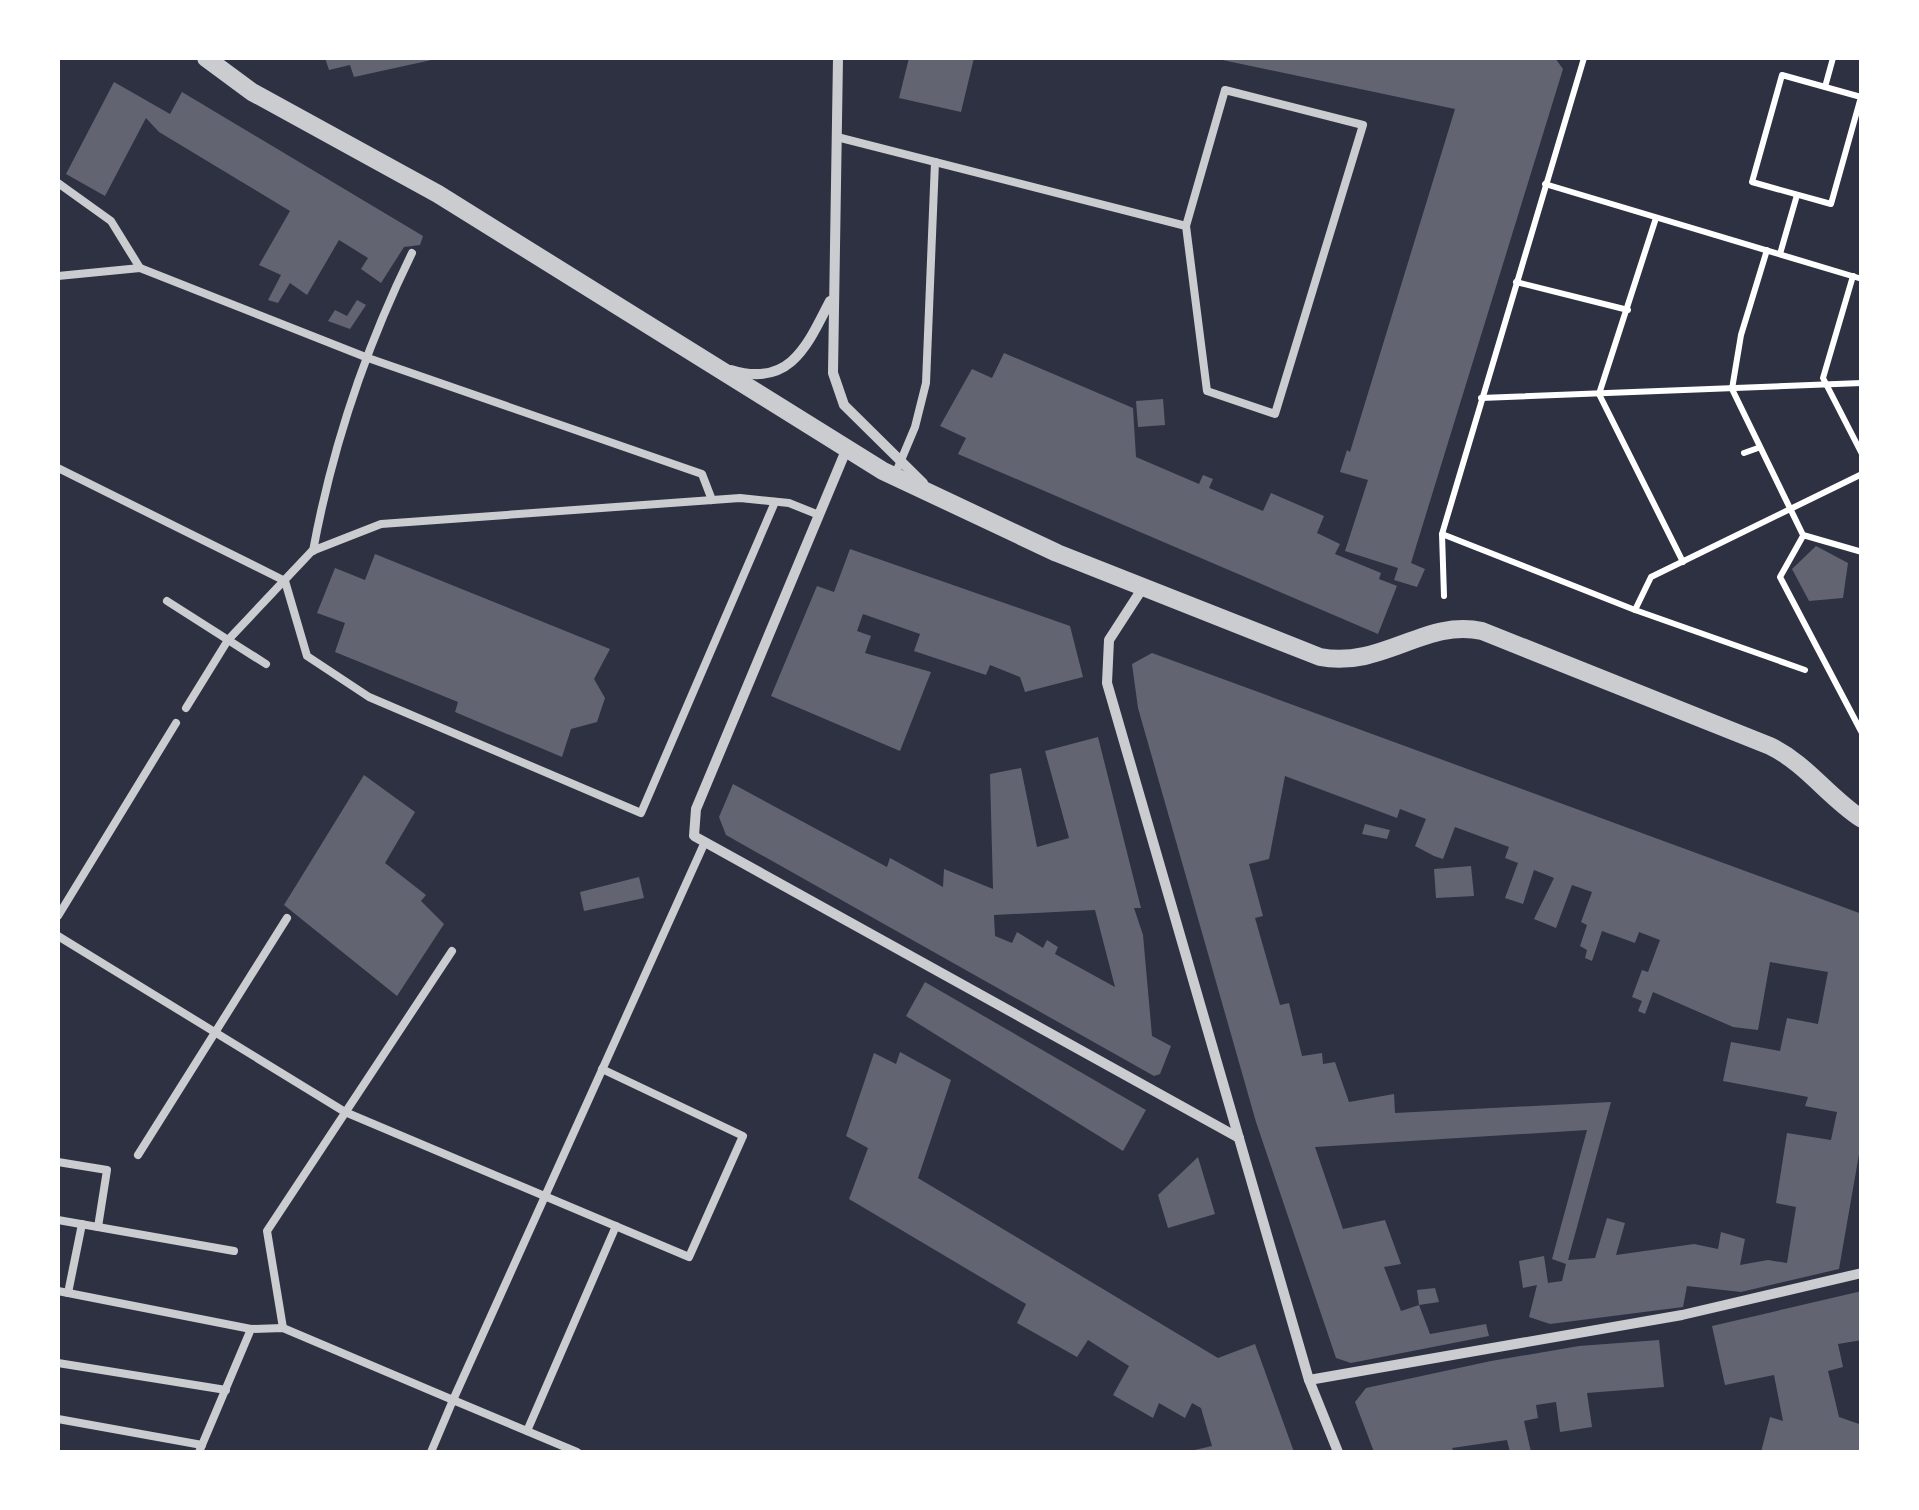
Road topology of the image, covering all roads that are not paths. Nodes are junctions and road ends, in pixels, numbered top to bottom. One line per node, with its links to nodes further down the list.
1 (206, 58): 12 (street)
2 (838, 58): 3 (street)
3 (837, 137): 4 (lane); 10 (street)
4 (934, 162): 6 (lane); 15 (lane)
5 (58, 184): 8 (lane)
6 (1186, 226): 6 (lane)
7 (412, 253): 11 (lane)
8 (140, 268): 9 (lane); 11 (lane)
9 (58, 276)
10 (833, 295): 12 (street); 15 (street)
11 (368, 358): 16 (lane); 19 (lane)
12 (716, 365): 13 (street)
13 (847, 448): 15 (street); 18 (street)
14 (58, 468): 20 (lane)
15 (897, 470): 21 (street)
16 (712, 500): 17 (lane); 19 (lane)
17 (775, 502): 18 (lane); 20 (lane)
18 (818, 515): 28 (street)
19 (312, 552): 20 (lane)
20 (285, 581): 23 (lane)
21 (1142, 589): 27 (street); 36 (street)
22 (167, 601): 23 (lane)
23 (228, 640): 24 (lane); 25 (lane)
24 (266, 664)
25 (186, 708)
26 (176, 723): 29 (lane)
27 (1862, 819)
28 (704, 844): 34 (lane); 36 (street)
29 (58, 916)
30 (287, 918): 33 (lane)
31 (58, 936): 33 (lane)
32 (452, 951): 35 (lane)
33 (214, 1035): 35 (lane); 37 (lane)
34 (602, 1069): 39 (lane); 42 (lane)
35 (345, 1112): 39 (lane); 48 (lane)
36 (1239, 1138): 51 (street)
37 (138, 1156)
38 (58, 1162): 43 (lane)
39 (544, 1196): 42 (lane); 53 (lane)
40 (58, 1220): 41 (lane)
41 (82, 1224): 43 (lane); 47 (lane)
42 (616, 1226): 55 (lane)
43 (98, 1227): 44 (lane)
44 (234, 1251)
45 (1862, 1273): 51 (street)
46 (58, 1291): 47 (lane)
47 (68, 1293): 49 (lane)
48 (284, 1328): 49 (lane); 53 (lane)
49 (251, 1330): 52 (lane)
50 (58, 1362): 52 (lane)
51 (1310, 1380): 59 (street)
52 (226, 1390): 56 (lane)
53 (452, 1400): 55 (lane); 57 (lane)
54 (58, 1420): 56 (lane)
55 (527, 1431): 58 (lane)
56 (201, 1449)
57 (431, 1452)
58 (577, 1452)
59 (1338, 1452)

